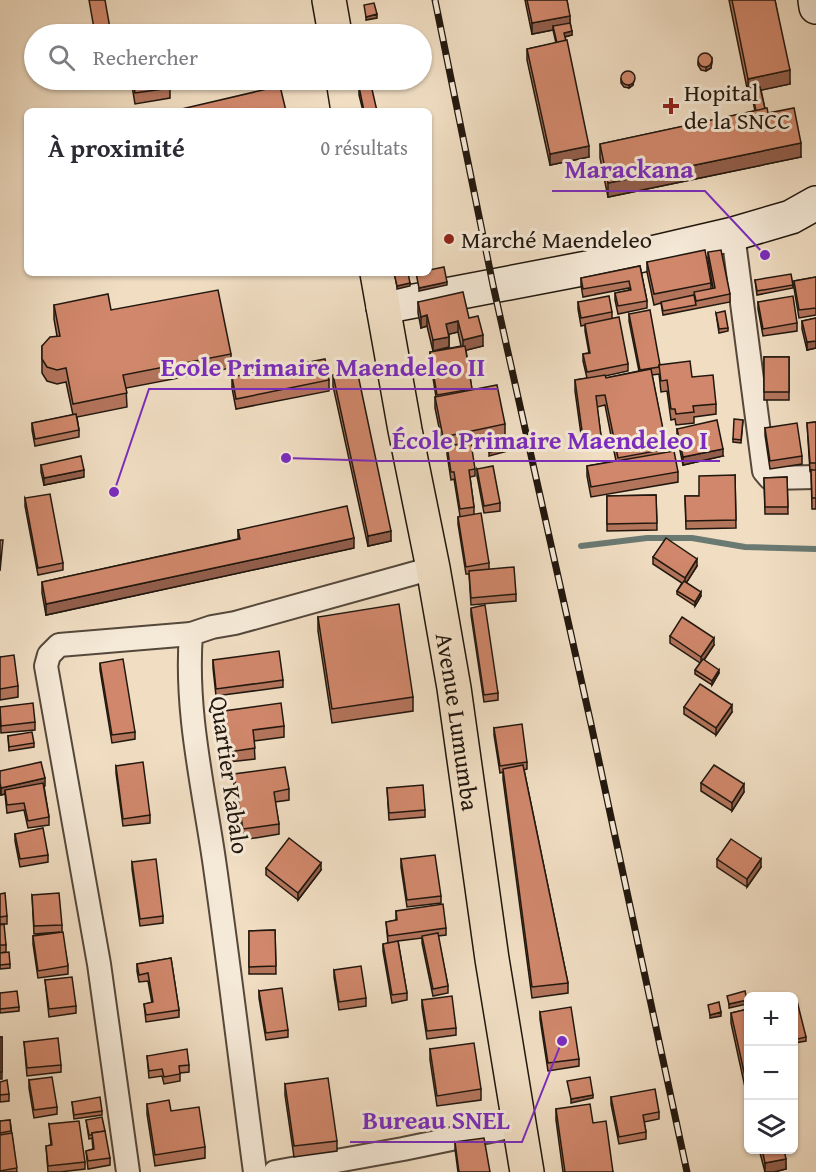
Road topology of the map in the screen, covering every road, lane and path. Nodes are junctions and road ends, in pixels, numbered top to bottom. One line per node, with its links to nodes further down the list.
1 (329, 0): 4 (highway)
2 (815, 0): 3 (street)
3 (816, 7)
4 (334, 24)
5 (345, 90): 6 (highway)
6 (348, 108)
7 (808, 211): 8 (street)
8 (733, 234): 10 (street); 11 (street)
9 (377, 276): 10 (highway, Avenue Lumumba)
10 (383, 307): 12 (highway, Avenue Lumumba)
11 (816, 477)
12 (433, 568): 13 (street); 14 (highway, Avenue Lumumba)
13 (191, 634): 15 (street); 16 (street, Quartier Kabalo)
14 (519, 1125): 17 (street); 18 (highway, Avenue Lumumba)
15 (128, 1172)
16 (255, 1172)
17 (275, 1172)
18 (527, 1172)

